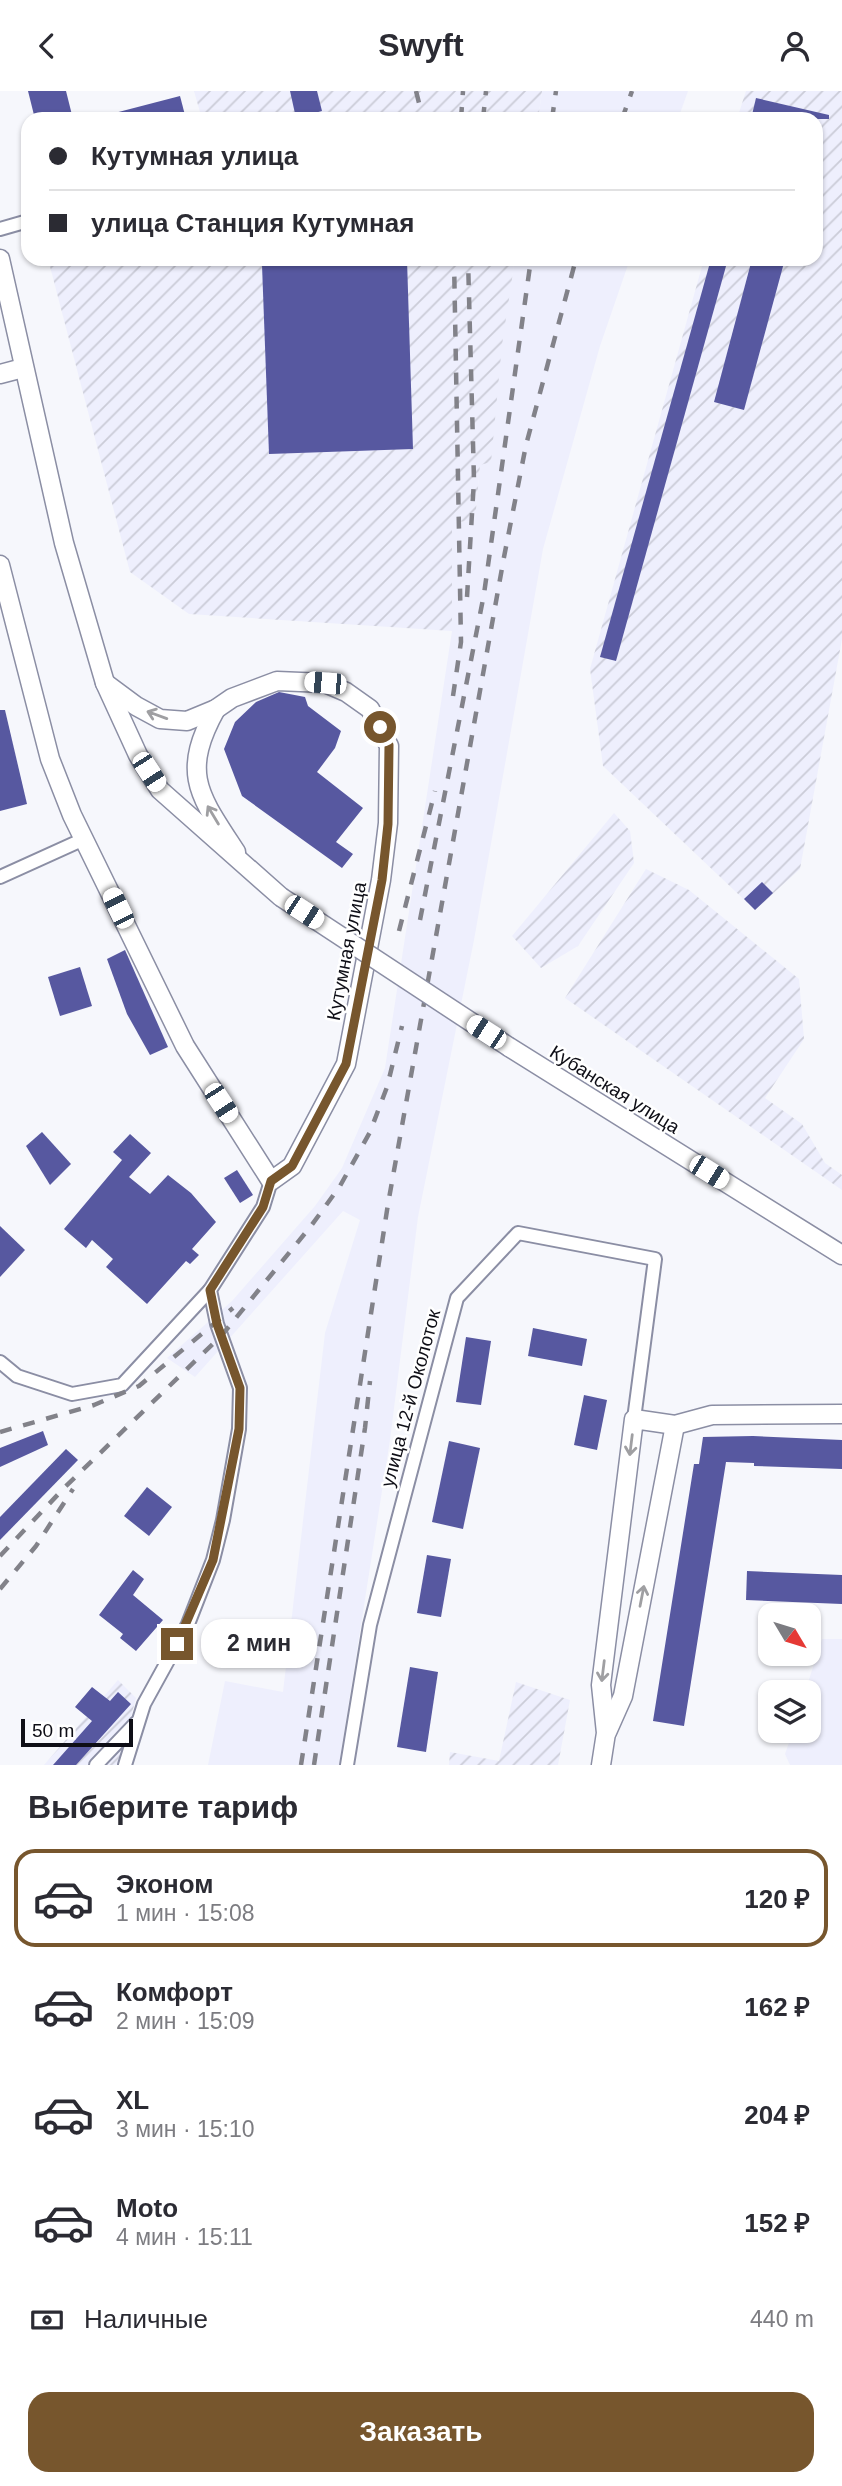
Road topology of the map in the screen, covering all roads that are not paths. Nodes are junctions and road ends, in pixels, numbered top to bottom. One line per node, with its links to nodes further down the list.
1 (21, 223): 2 (street)
2 (0, 229)
3 (0, 259): 4 (main road)
4 (23, 368): 5 (main road); 8 (main road)
5 (0, 374)
6 (0, 565): 7 (main road)
7 (4, 608): 10 (main road)
8 (105, 683): 9 (main road, one-way to 8); 11 (main road)
9 (216, 709): 11 (main road, one-way to 9); 13 (main road, Кутумная улица)
10 (84, 839): 12 (street); 13 (main road)
11 (250, 872): 14 (main road, Кубанская улица, bridge)
12 (0, 877)
13 (271, 1181): 15 (street)
14 (842, 1255)
15 (210, 1290): 16 (street); 20 (street)
16 (0, 1362)
17 (842, 1413): 19 (main road)
18 (634, 1419): 19 (main road); 21 (main road, one-way to 21); 24 (street, улица 12-й Околоток)
19 (675, 1425): 21 (main road, one-way to 19)
20 (139, 1720): 22 (street); 23 (street)
21 (606, 1733): 25 (main road)
22 (96, 1765)
23 (125, 1765)
24 (348, 1765)
25 (601, 1765)

